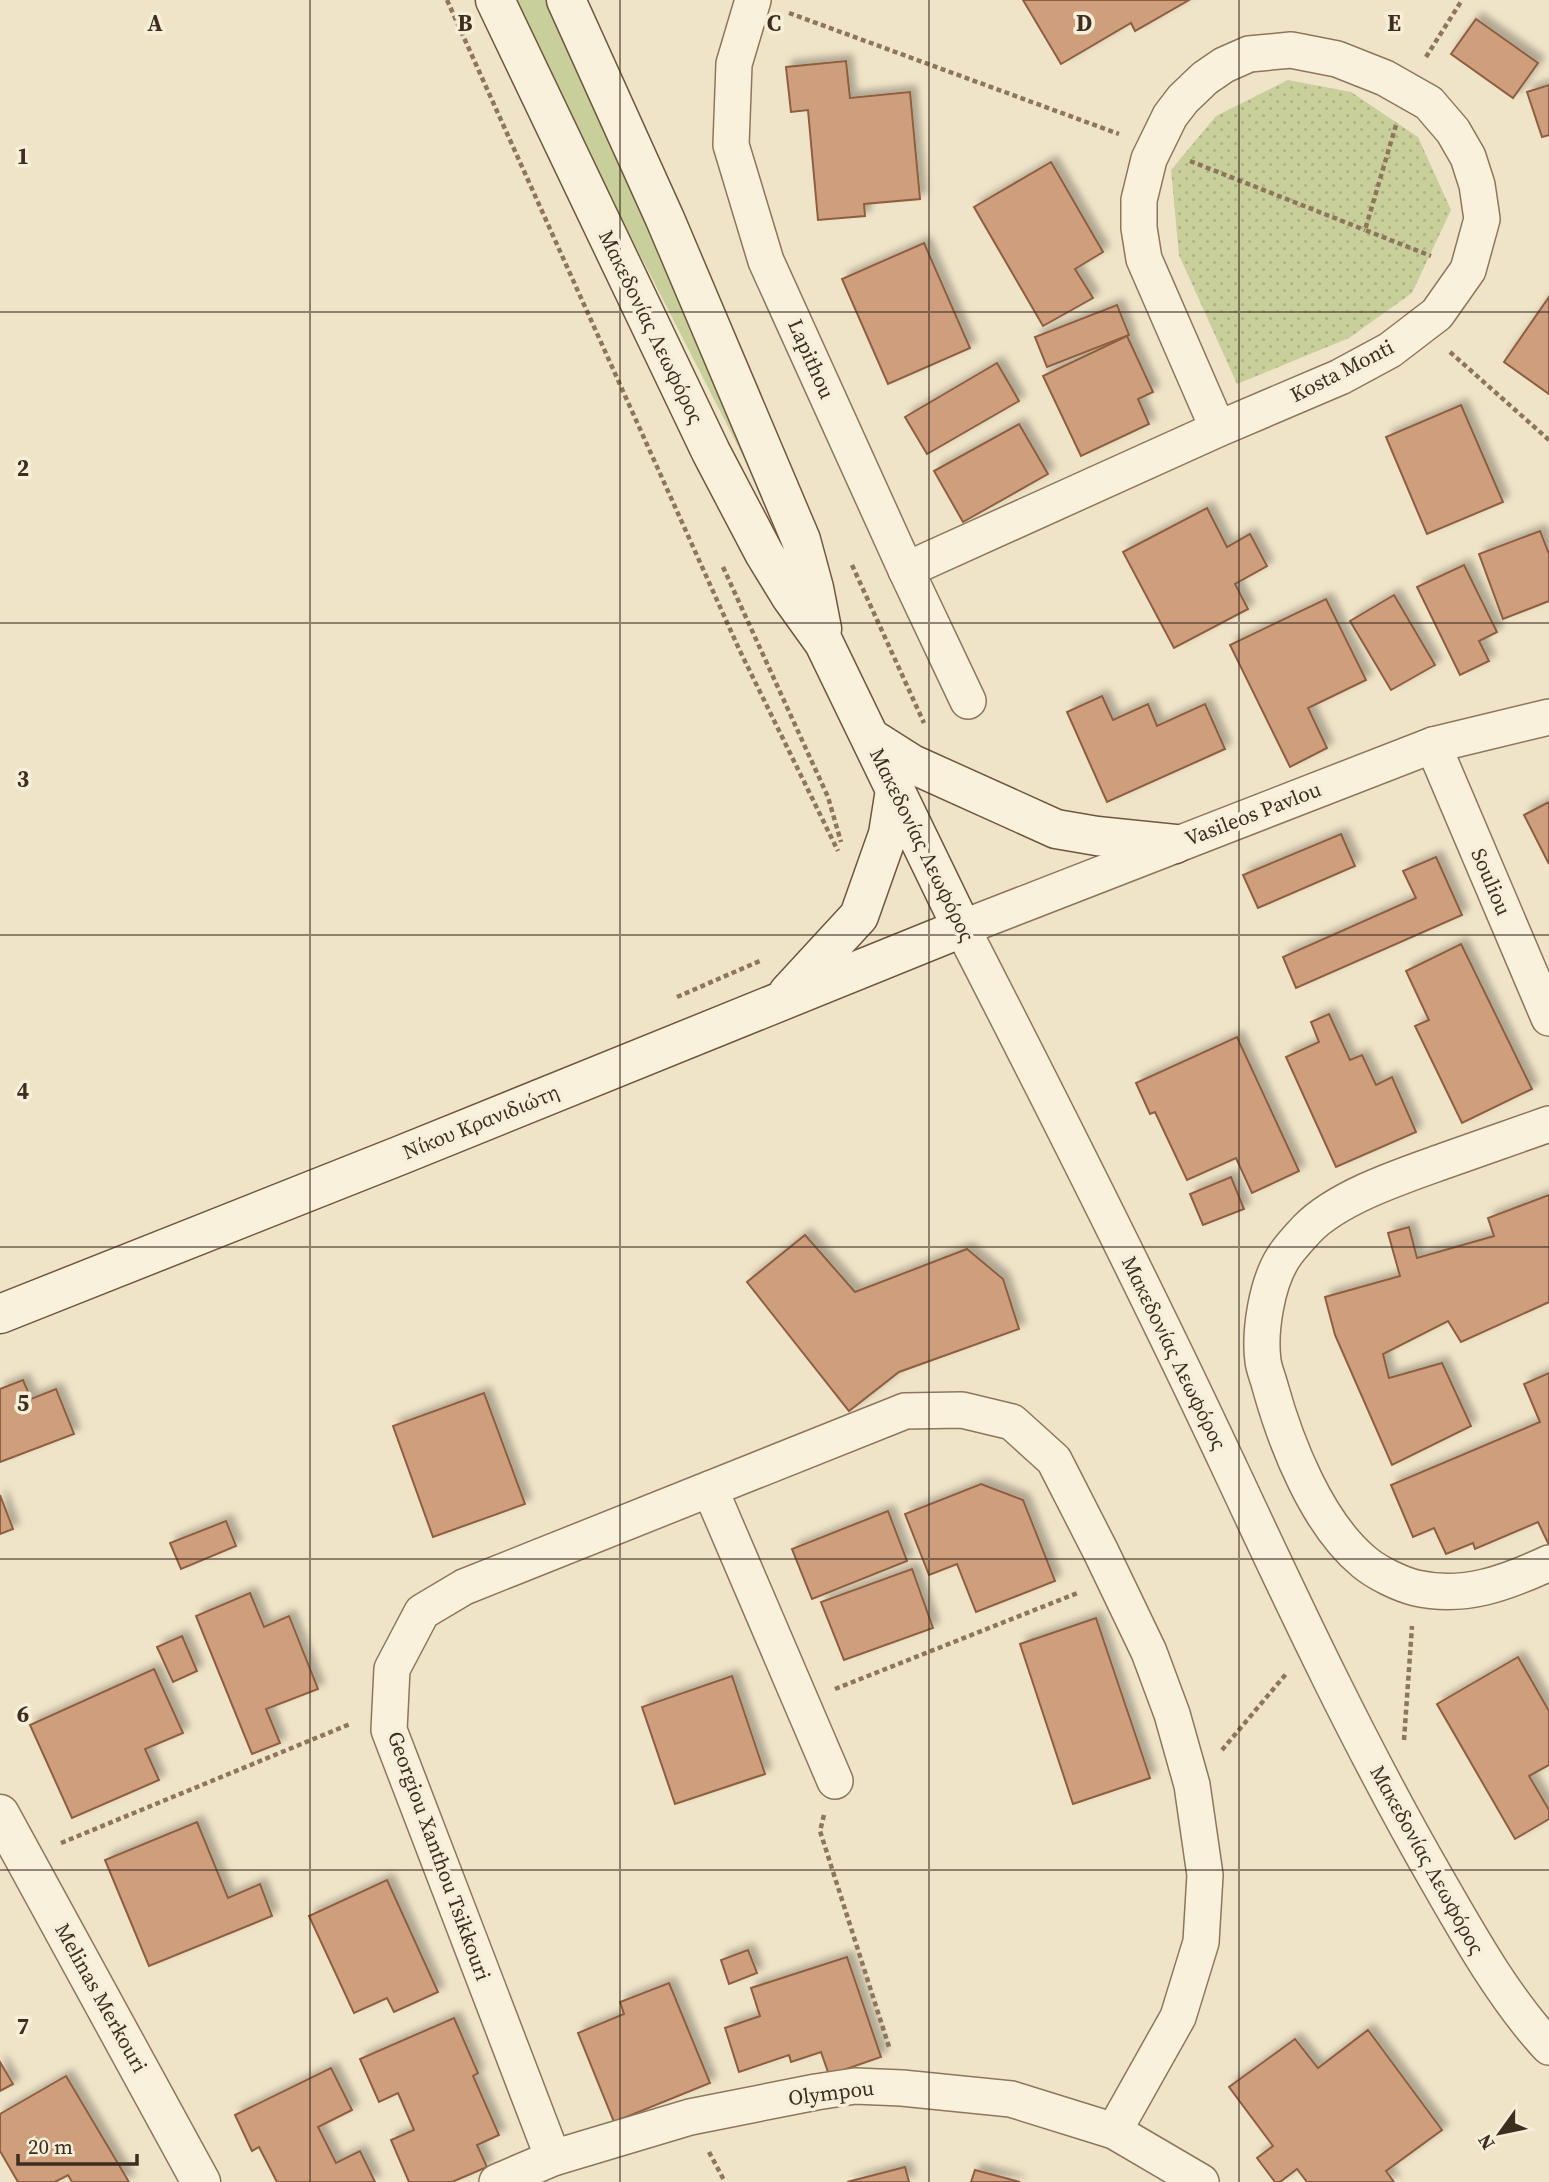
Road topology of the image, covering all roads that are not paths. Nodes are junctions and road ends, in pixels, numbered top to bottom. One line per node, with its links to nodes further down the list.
1 (495, 0): 6 (main road, Μακεδονίας Λεωφόρος)
2 (566, 0): 6 (main road, Μακεδονίας Λεωφόρος)
3 (766, 5): 5 (street, Lapithou)
4 (1218, 429): 4 (street, Kosta Monti); 5 (street, Kosta Monti)
5 (906, 570): 7 (street, Lapithou)
6 (824, 643): 9 (main road, Μακεδονίας Λεωφόρος)
7 (968, 701)
8 (1549, 717): 10 (street, Vasileos Pavlou)
9 (871, 738): 11 (main road, Μακεδονίας Λεωφόρος); 12 (main road)
10 (1433, 745): 12 (street, Vasileos Pavlou); 15 (street, Souliou)
11 (895, 790): 13 (main road, Μακεδονίας Λεωφόρος); 14 (main road)
12 (1175, 844): 13 (street, Vasileos Pavlou)
13 (962, 928): 14 (main road, Νίκου Κρανιδιώτη); 22 (street, Μακεδονίας Λεωφόρος)
14 (780, 1002): 17 (main road, Νίκου Κρανιδιώτη)
15 (1549, 1018)
16 (1549, 1124): 19 (street)
17 (0, 1314)
18 (710, 1489): 20 (street); 23 (street, Georgiou Xanthou Tsikkouri); 24 (street, Georgiou Xanthou Tsikkouri)
19 (1549, 1563)
20 (835, 1781)
21 (0, 1814): 25 (main road, Melinas Merkouri)
22 (1549, 2047)
23 (1114, 2131): 24 (street, Olympou); 27 (street, Olympou)
24 (553, 2158): 26 (street, Olympou)
25 (201, 2182)
26 (497, 2182)
27 (1201, 2182)

